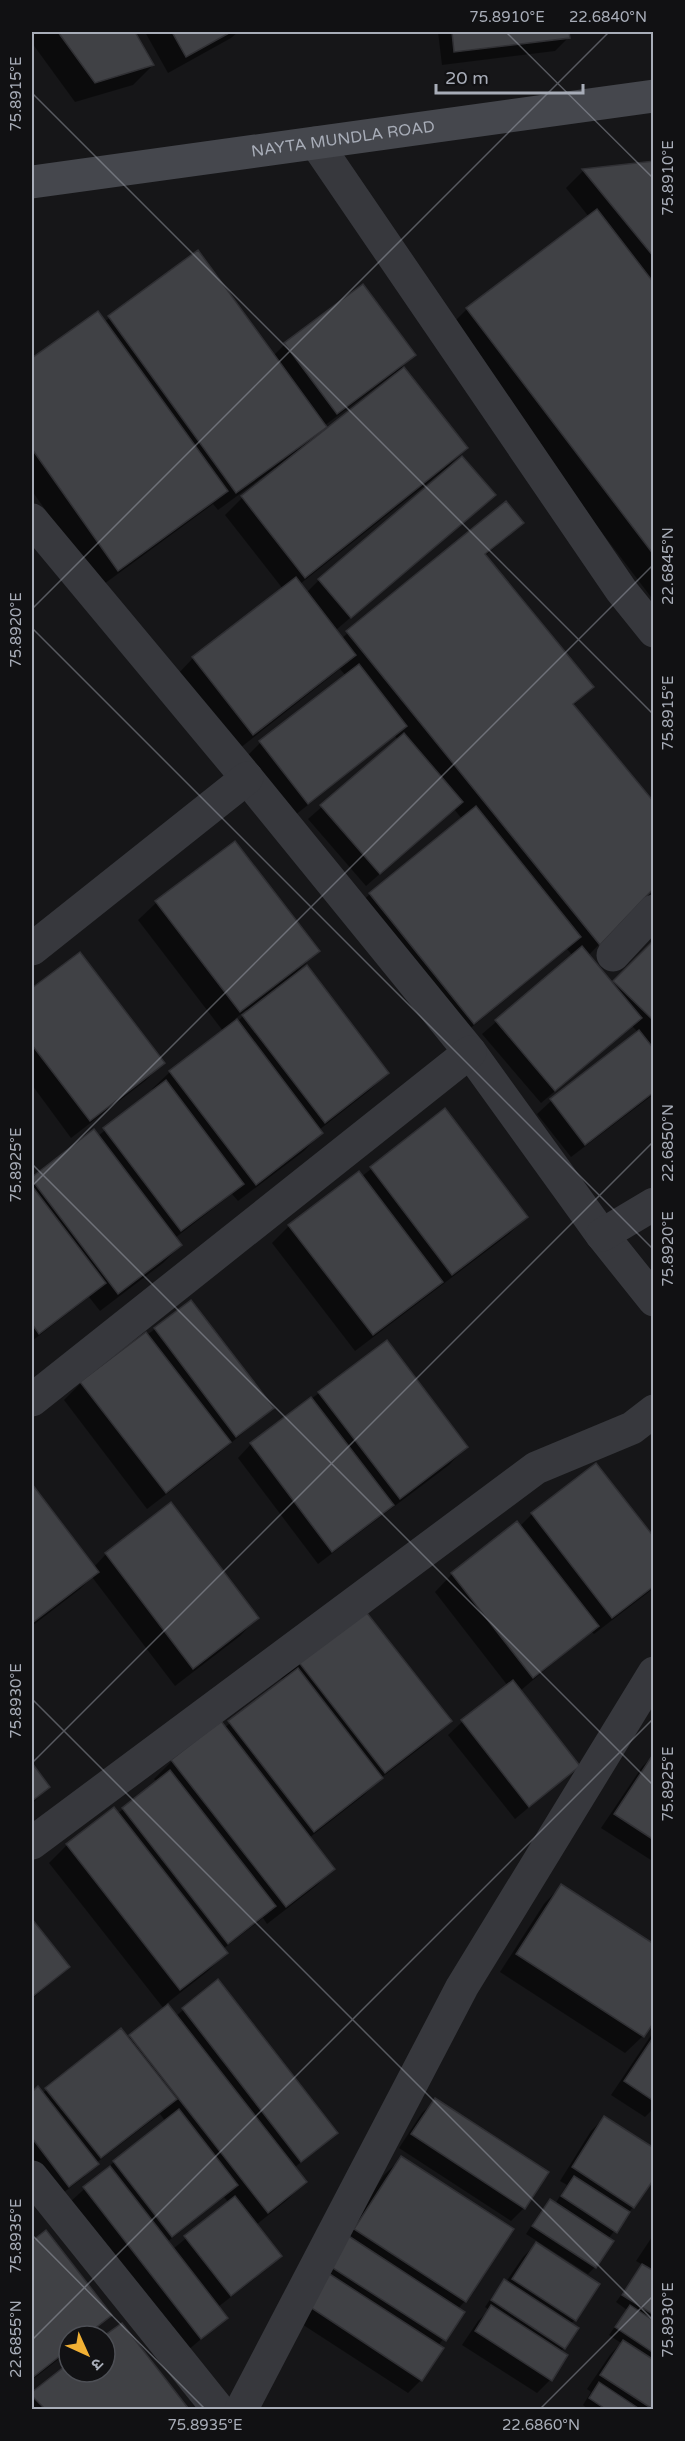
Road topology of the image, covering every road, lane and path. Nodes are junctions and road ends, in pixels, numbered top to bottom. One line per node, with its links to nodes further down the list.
1 (654, 96): 2 (main road, NAYTA MUNDLA ROAD)
2 (316, 143): 3 (main road, NAYTA MUNDLA ROAD); 5 (street)
3 (32, 182)
4 (32, 520): 6 (street)
5 (654, 631)
6 (247, 778): 8 (street); 10 (street)
7 (654, 910): 9 (street)
8 (32, 949)
9 (613, 955)
10 (470, 1052): 12 (street); 14 (street)
11 (654, 1204): 12 (street)
12 (602, 1235): 13 (street)
13 (654, 1300)
14 (32, 1400)
15 (654, 1411): 17 (street)
16 (654, 1673): 20 (street)
17 (32, 1843)
18 (32, 2177): 19 (street)
19 (219, 2409)
20 (242, 2409)

